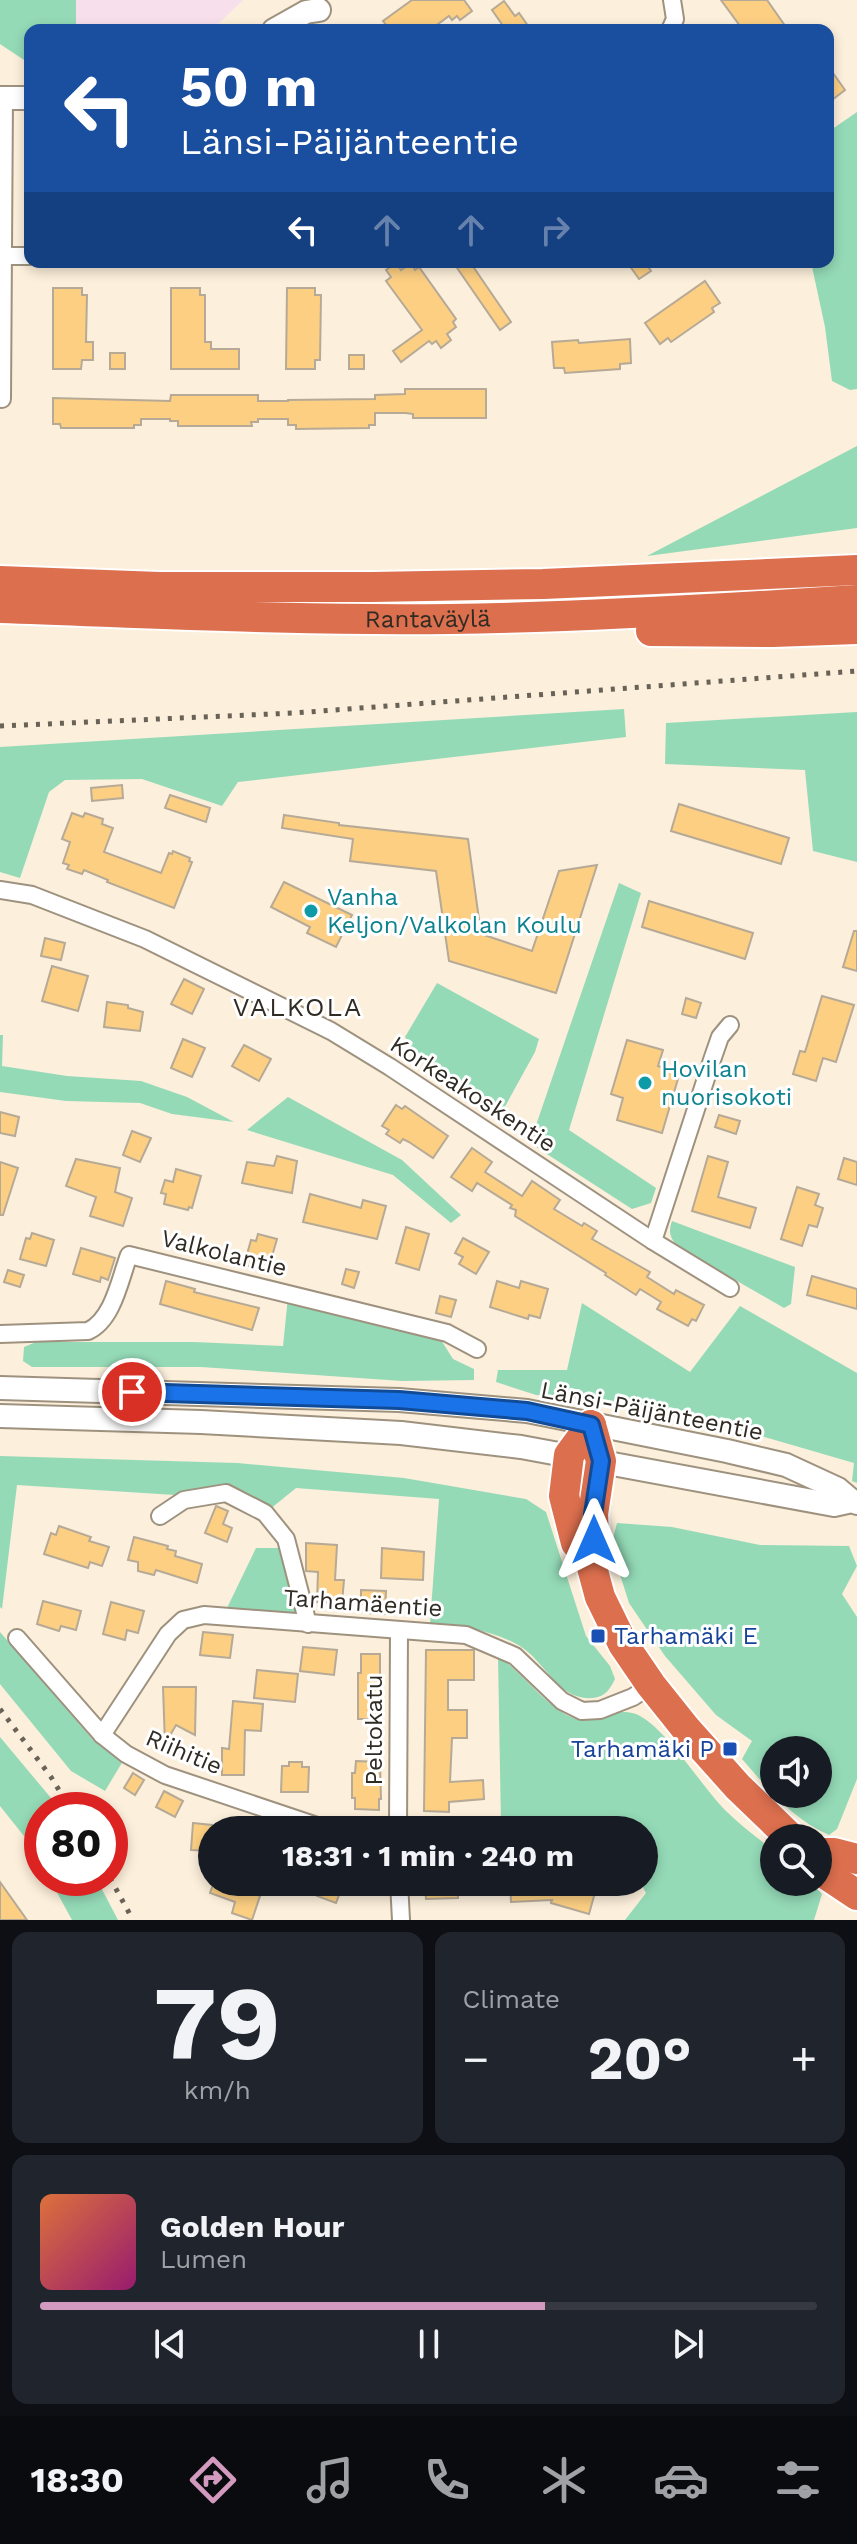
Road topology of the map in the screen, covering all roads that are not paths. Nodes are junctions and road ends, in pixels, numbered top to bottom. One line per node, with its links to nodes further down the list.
1 (672, 0): 5 (street)
2 (323, 5): 3 (main road); 4 (main road)
3 (285, 24)
4 (310, 24)
5 (673, 24)
6 (2, 98): 7 (main road); 8 (street)
7 (24, 98)
8 (3, 256): 9 (street); 10 (street)
9 (24, 256)
10 (1, 358): 11 (street)
11 (2, 399)
12 (857, 570): 13 (highway, Rantaväylä)
13 (0, 581)
14 (857, 600): 16 (highway, Rantaväylä)
15 (0, 608): 16 (highway, Rantaväylä)
16 (451, 619): 17 (highway)
17 (857, 629)
18 (0, 890): 20 (street, Korkeakoskentie)
19 (730, 1025): 20 (street)
20 (653, 1241): 21 (street, Korkeakoskentie)
21 (730, 1288)
22 (0, 1334): 23 (street, Valkolantie)
23 (477, 1349)
24 (0, 1388): 26 (main road, Länsi-Päijänteentie)
25 (0, 1416): 27 (main road, Länsi-Päijänteentie)
26 (591, 1425): 27 (highway); 28 (highway); 29 (main road, Länsi-Päijänteentie)
27 (569, 1455): 28 (main road, Länsi-Päijänteentie); 31 (highway)
28 (601, 1461): 29 (main road, Länsi-Päijänteentie); 31 (highway)
29 (854, 1502)
30 (160, 1516): 32 (street)
31 (590, 1560): 35 (highway)
32 (308, 1624): 33 (street, Tarhamäentie); 36 (street, Tarhamäentie)
33 (399, 1631): 35 (street, Tarhamäentie); 38 (street, Peltokatu)
34 (17, 1638): 36 (street, Riihitie)
35 (651, 1685): 39 (highway)
36 (102, 1735): 37 (street, Riihitie)
37 (287, 1816)
38 (398, 1816)
39 (776, 1824)
40 (832, 1853): 41 (highway)
41 (857, 1859)
42 (832, 1878): 43 (highway)
43 (857, 1895)
44 (400, 1896): 45 (street)
45 (401, 1920)

